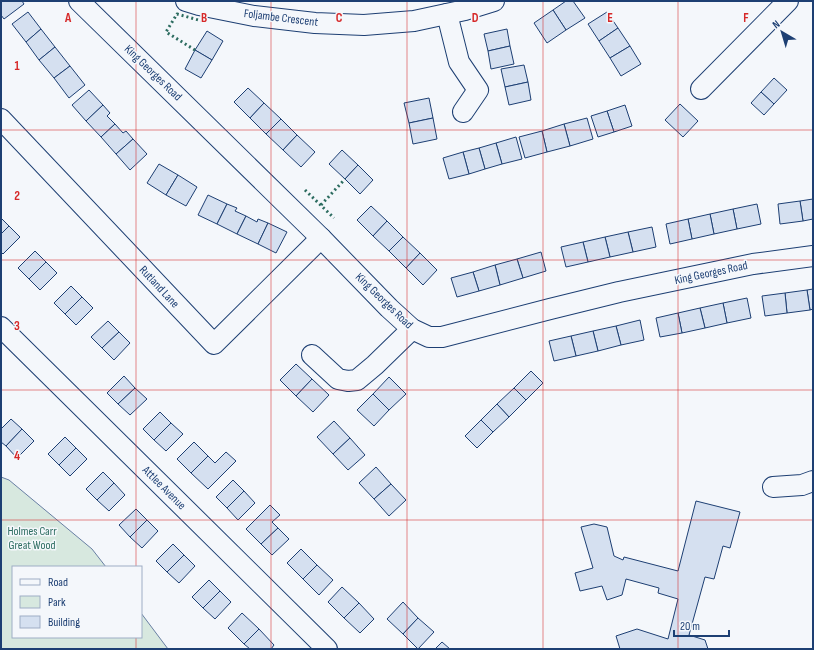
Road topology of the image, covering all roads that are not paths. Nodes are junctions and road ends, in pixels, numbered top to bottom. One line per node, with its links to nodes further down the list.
1 (79, 1): 9 (street, King Georges Road)
2 (186, 1): 5 (street, Foljambe Crescent)
3 (494, 1): 5 (street, Foljambe Crescent)
4 (788, 1): 6 (street)
5 (447, 14): 7 (street)
6 (701, 89)
7 (463, 112)
8 (1, 119): 9 (street, Rutland Lane)
9 (321, 238): 12 (street, King Georges Road)
10 (813, 256): 12 (street, King Georges Road)
11 (1, 327): 16 (street, Attlee Avenue)
12 (412, 329): 13 (street)
13 (312, 355)
14 (813, 481): 15 (street)
15 (773, 487)
16 (327, 649)

